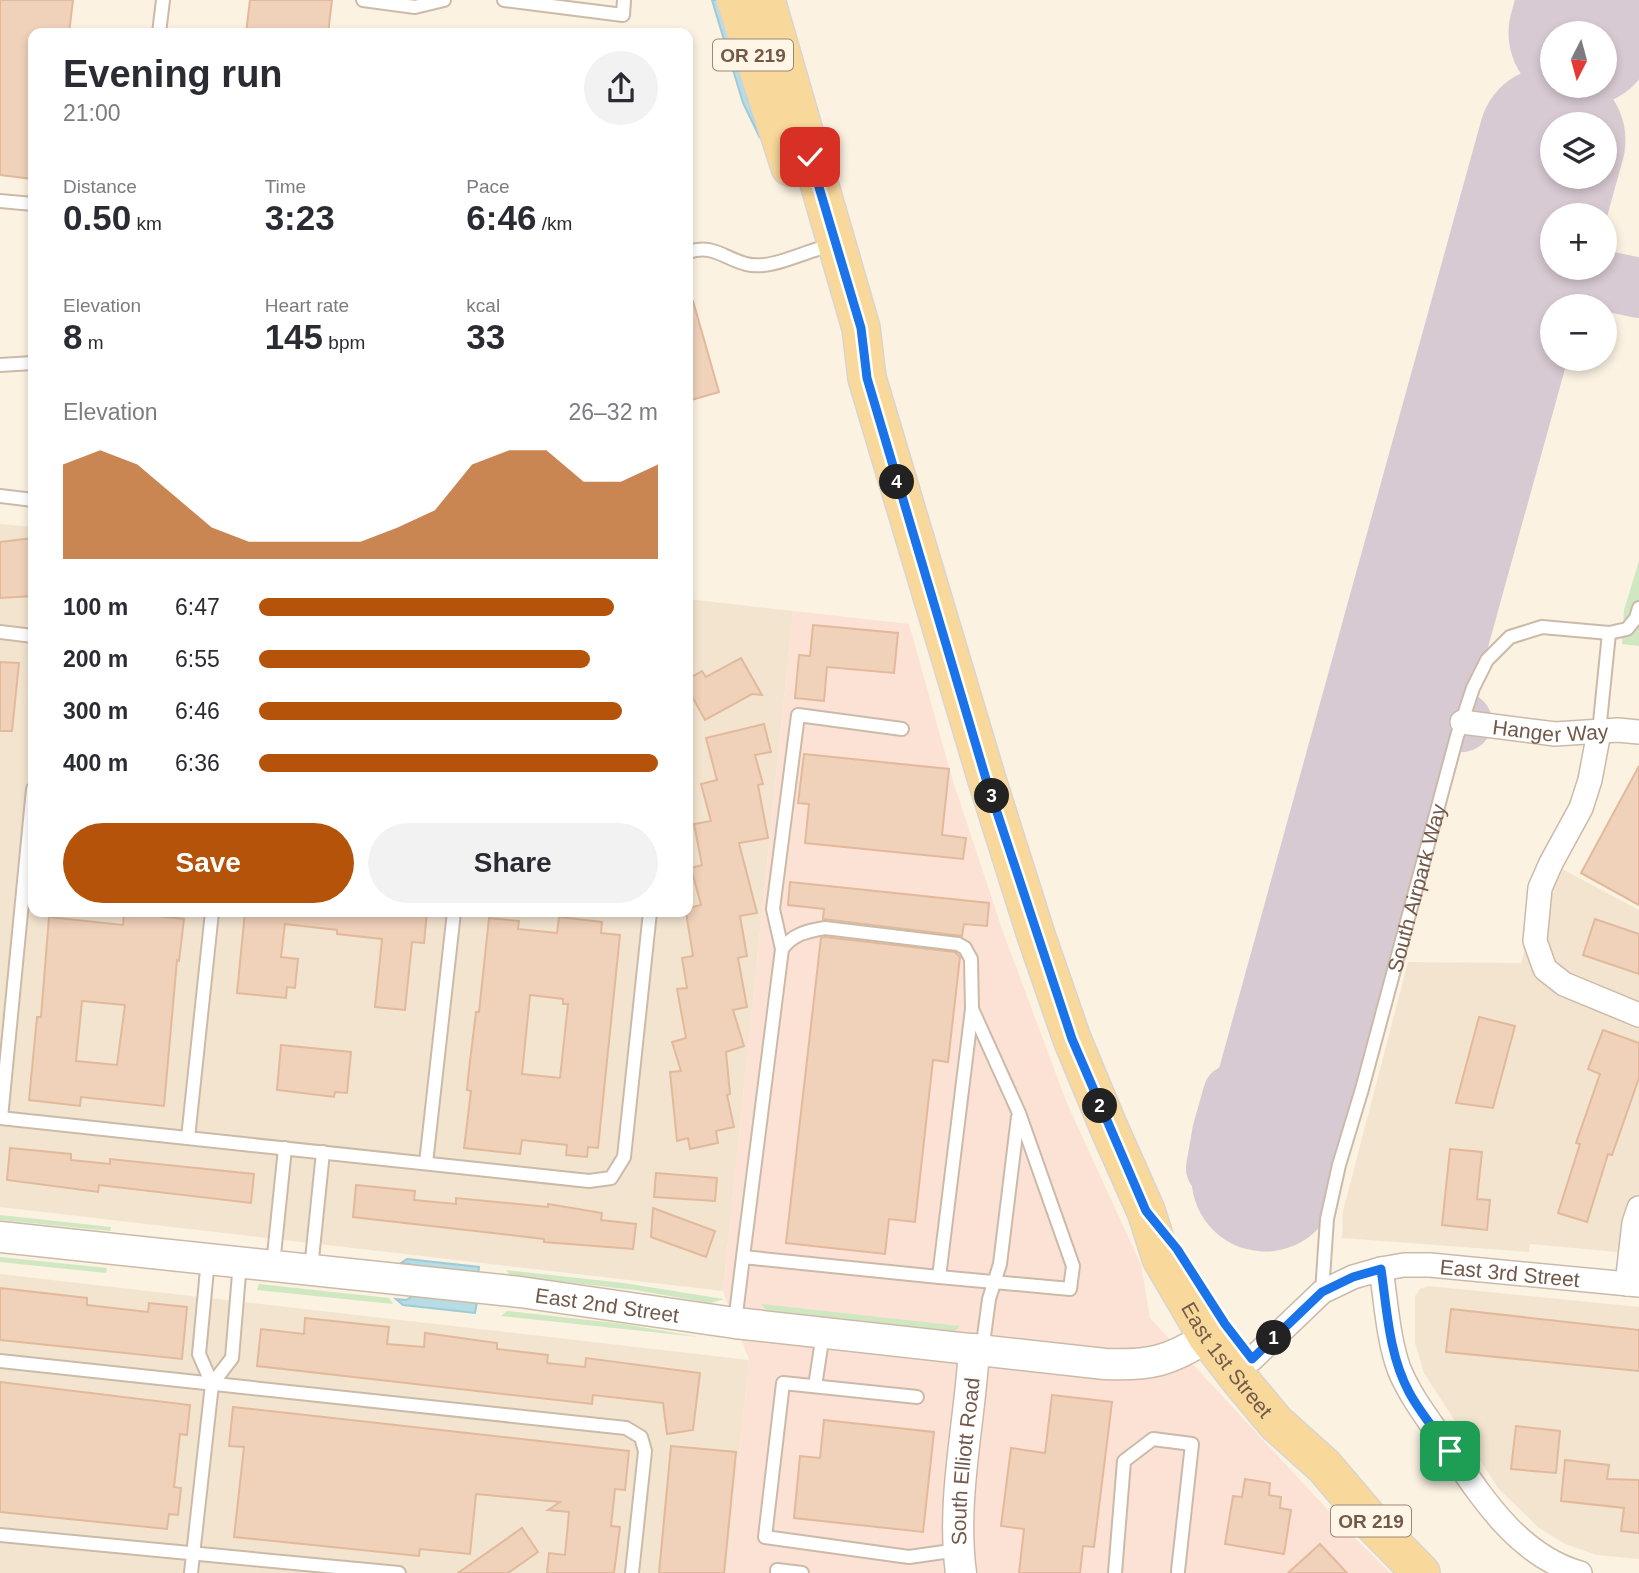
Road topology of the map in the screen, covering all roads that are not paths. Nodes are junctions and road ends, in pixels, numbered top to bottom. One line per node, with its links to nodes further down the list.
1 (163, 0): 8 (lane)
2 (363, 0): 3 (lane)
3 (444, 0)
4 (504, 0): 5 (lane)
5 (624, 0)
6 (736, 0): 11 (main road, OR 219)
7 (766, 0): 15 (main road, OR 219)
8 (160, 28)
9 (0, 201): 10 (lane)
10 (28, 204)
11 (818, 249): 12 (lane); 15 (main road, OR 219)
12 (693, 250)
13 (28, 363): 14 (lane)
14 (0, 365)
15 (867, 378): 40 (main road, OR 219)
16 (0, 496): 17 (lane)
17 (28, 499)
18 (1639, 608): 20 (lane)
19 (0, 632): 21 (lane)
20 (1609, 633): 22 (lane, South Airpark Way); 24 (lane)
21 (28, 635)
22 (1462, 722): 24 (street, Hanger Way); 51 (lane, South Airpark Way)
23 (902, 729): 30 (lane)
24 (1599, 732): 25 (street, Hanger Way); 32 (street)
25 (1639, 732)
26 (28, 839): 34 (lane)
27 (211, 917): 35 (lane)
28 (453, 917): 38 (lane)
29 (649, 917): 38 (lane)
30 (782, 949): 31 (lane); 42 (lane)
31 (972, 1009): 33 (lane); 48 (lane)
32 (1639, 1015)
33 (1019, 1113): 49 (lane); 49 (lane)
34 (0, 1118): 35 (lane)
35 (188, 1138): 36 (lane)
36 (285, 1148): 37 (lane); 45 (lane)
37 (323, 1152): 38 (lane); 46 (lane)
38 (426, 1163)
39 (1639, 1208): 50 (street)
40 (1146, 1211): 54 (main road, East 1st Street / OR 219); 56 (main road, East 1st Street / OR 219)
41 (0, 1237): 43 (street, East 2nd Street)
42 (743, 1257): 48 (lane); 52 (lane)
43 (208, 1258): 44 (street, East 2nd Street); 58 (lane)
44 (240, 1262): 45 (street, East 2nd Street); 58 (lane)
45 (273, 1265): 46 (street, East 2nd Street)
46 (311, 1269): 52 (street, East 2nd Street)
47 (1381, 1269): 50 (street, East 3rd Street); 51 (street); 73 (street)
48 (939, 1277): 49 (lane)
49 (994, 1282): 55 (lane)
50 (1633, 1284)
51 (1322, 1292): 56 (street)
52 (735, 1323): 53 (street, East 2nd Street)
53 (823, 1334): 55 (street, East 2nd Street); 59 (lane)
54 (1207, 1336): 55 (street, East 2nd Street); 61 (main road, East 1st Street / OR 219)
55 (978, 1350): 64 (street, South Elliott Road)
56 (1252, 1359): 61 (main road, East 1st Street / OR 219)
57 (0, 1361): 58 (lane)
58 (212, 1384): 63 (lane); 67 (lane)
59 (815, 1385): 60 (lane); 64 (lane)
60 (917, 1397)
61 (1324, 1466): 72 (main road, East 1st Street / OR 219)
62 (0, 1535): 63 (lane)
63 (193, 1553): 65 (lane); 66 (lane)
64 (960, 1562)
65 (191, 1573)
66 (399, 1573)
67 (632, 1573)
68 (777, 1573): 69 (lane)
69 (802, 1573)
70 (1115, 1573): 71 (lane)
71 (1178, 1573)
72 (1421, 1573)
73 (1580, 1573)

